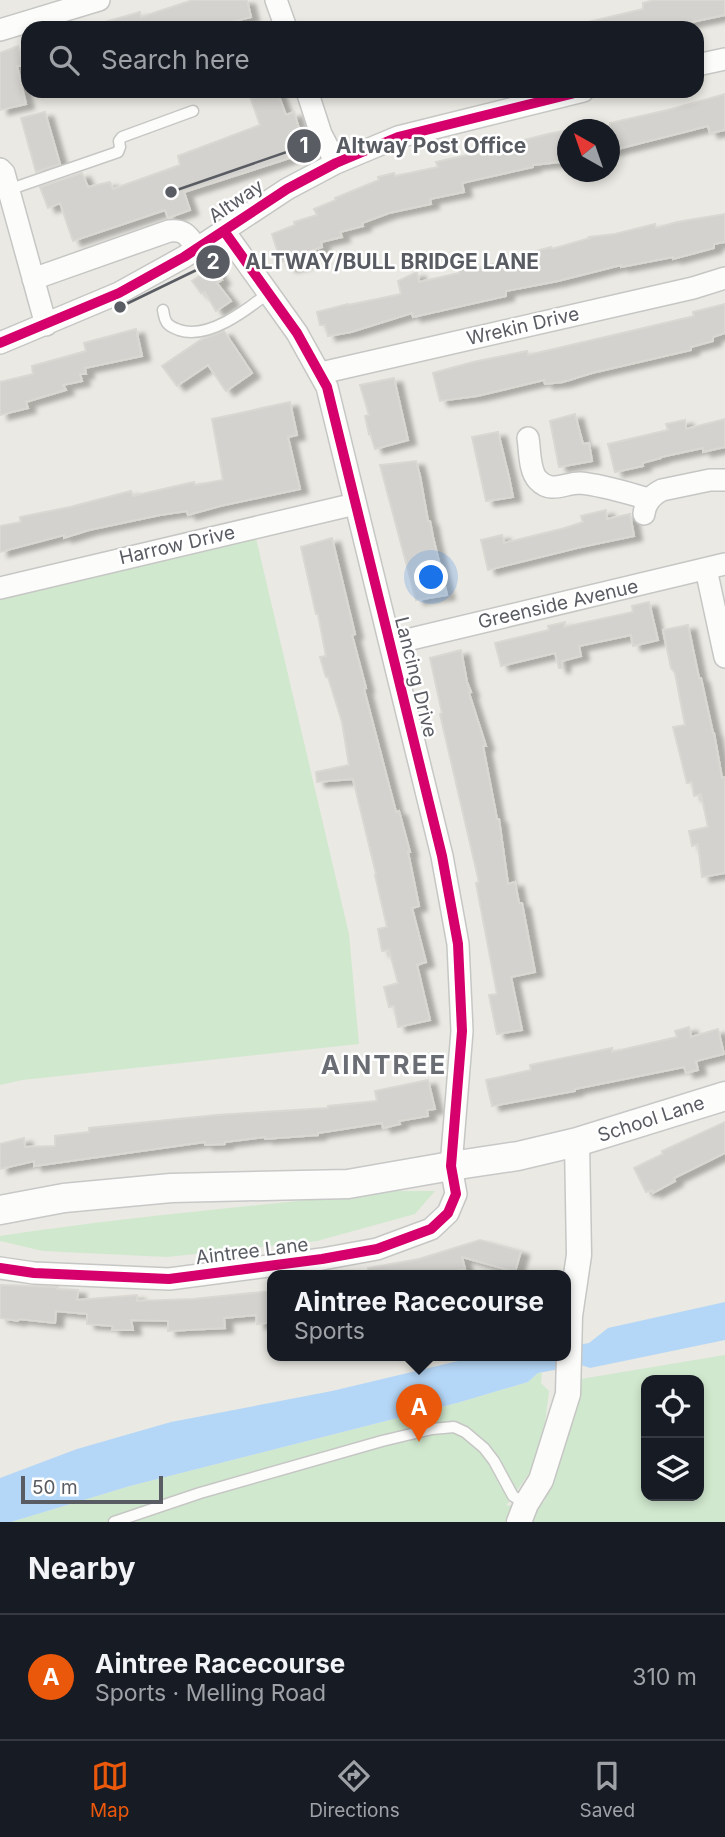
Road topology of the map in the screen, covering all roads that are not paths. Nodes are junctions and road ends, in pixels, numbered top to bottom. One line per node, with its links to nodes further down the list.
1 (100, 0): 3 (street)
2 (276, 0): 4 (street)
3 (30, 21)
4 (284, 21)
5 (21, 24): 6 (street)
6 (0, 30)
7 (725, 59): 8 (street)
8 (704, 64)
9 (309, 98): 12 (street)
10 (555, 98): 12 (street, Altway)
11 (193, 111): 13 (lane)
12 (336, 163): 14 (street, Altway)
13 (3, 176): 17 (street)
14 (224, 231): 15 (street, Altway); 18 (street, Lancing Drive)
15 (197, 248): 17 (street); 20 (street, Altway)
16 (725, 278): 22 (street, Wrekin Drive)
17 (33, 279): 20 (street)
18 (268, 293): 19 (lane); 22 (street, Lancing Drive)
19 (163, 310)
20 (46, 325): 21 (street, Altway)
21 (0, 343)
22 (321, 373): 25 (street, Lancing Drive)
23 (528, 438): 24 (street)
24 (725, 480)
25 (355, 505): 27 (street, Harrow Drive); 28 (street, Lancing Drive)
26 (715, 567): 28 (street, Greenside Avenue); 29 (street)
27 (0, 588)
28 (390, 644): 32 (street, Lancing Drive)
29 (725, 657)
30 (725, 1096): 31 (main road, School Lane)
31 (577, 1142): 32 (main road); 35 (street)
32 (451, 1166): 33 (main road); 34 (street, Aintree Lane)
33 (0, 1210)
34 (0, 1268)
35 (571, 1314)
36 (569, 1361): 37 (street)
37 (523, 1513): 38 (lane)
38 (114, 1522)

